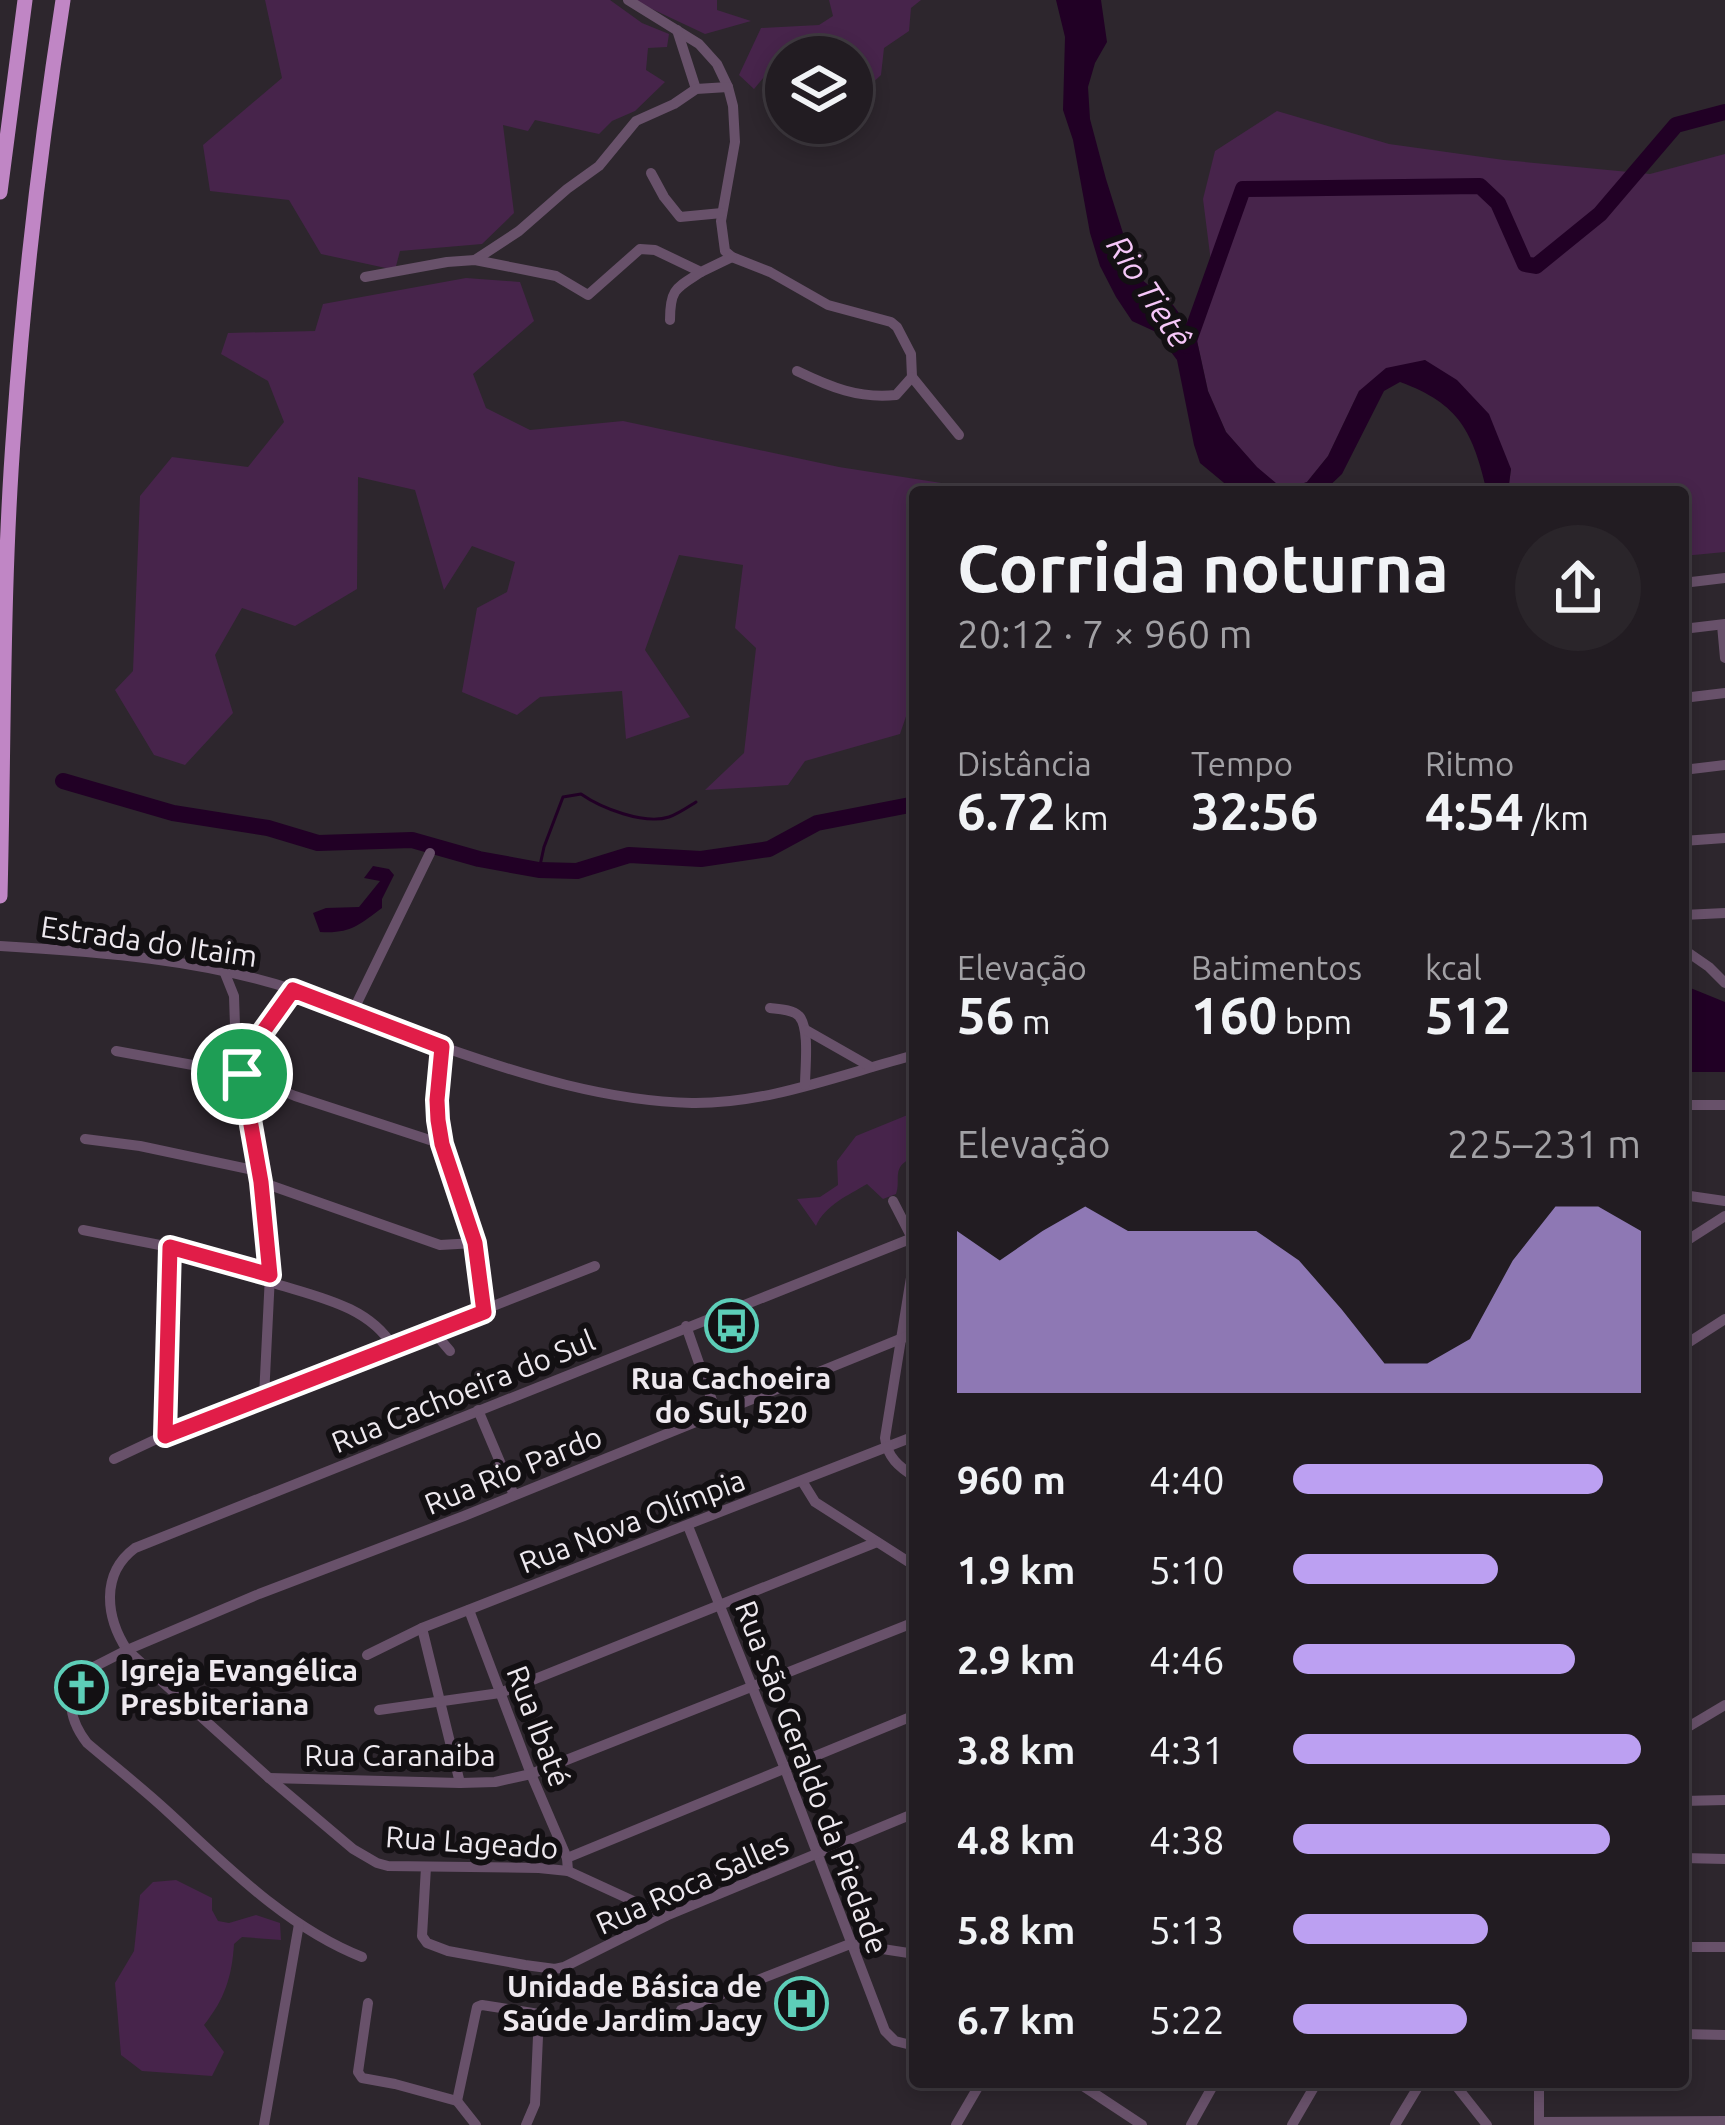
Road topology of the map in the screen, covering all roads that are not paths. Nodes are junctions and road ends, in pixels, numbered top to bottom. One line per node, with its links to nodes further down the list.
1 (26, 0): 8 (highway)
2 (63, 0): 30 (highway)
3 (628, 0): 4 (street)
4 (677, 29): 5 (street); 6 (street)
5 (728, 87): 6 (street); 9 (street)
6 (696, 89): 11 (street)
7 (651, 173): 9 (street)
8 (0, 193)
9 (722, 213): 10 (street)
10 (732, 257): 12 (street); 16 (street)
11 (475, 260): 12 (street); 13 (street)
12 (701, 272): 14 (street)
13 (365, 278)
14 (670, 320)
15 (797, 371): 16 (street)
16 (912, 377): 17 (street)
17 (959, 435)
18 (1725, 578): 19 (street)
19 (1689, 582)
20 (1723, 624): 21 (street); 22 (street)
21 (1689, 627)
22 (1725, 658)
23 (1725, 693): 24 (street)
24 (1689, 697)
25 (1725, 766): 26 (street)
26 (1689, 769)
27 (1725, 838): 28 (street)
28 (1689, 841)
29 (430, 853): 39 (street)
30 (0, 895)
31 (1725, 913): 32 (street)
32 (1689, 915)
33 (0, 946): 35 (street, Estrada do Itaim)
34 (1689, 953): 36 (street)
35 (224, 971): 37 (street, Estrada do Itaim); 41 (street)
36 (1725, 983)
37 (293, 990): 39 (street, Estrada do Itaim); 41 (street)
38 (770, 1008): 40 (street)
39 (353, 1011): 42 (street, Estrada do Itaim)
40 (806, 1030): 45 (street); 47 (street)
41 (244, 1038): 46 (street)
42 (442, 1047): 47 (street, Estrada do Itaim); 51 (street)
43 (116, 1052): 46 (street)
44 (909, 1056): 45 (street, Estrada do Itaim)
45 (871, 1066): 47 (street, Estrada do Itaim)
46 (242, 1074): 51 (street); 52 (street)
47 (805, 1085)
48 (1689, 1105): 49 (street)
49 (1725, 1105)
50 (85, 1139): 52 (street)
51 (442, 1144): 61 (street)
52 (260, 1177): 61 (street); 65 (street)
53 (1689, 1196): 54 (street)
54 (1711, 1199): 56 (street); 57 (street)
55 (893, 1201): 59 (street)
56 (1725, 1201)
57 (1719, 1220): 60 (street)
58 (83, 1231): 63 (street)
59 (909, 1234)
60 (1689, 1240)
61 (475, 1243): 66 (street)
62 (909, 1246): 68 (street, Rua Cachoeira do Sul)
63 (170, 1247): 65 (street); 77 (street)
64 (595, 1266): 66 (street)
65 (270, 1279): 72 (street); 74 (street)
66 (484, 1312): 69 (street)
67 (1725, 1319): 71 (street)
68 (686, 1326): 75 (street, Rua Cachoeira do Sul); 76 (street)
69 (433, 1331): 72 (street); 73 (street)
70 (909, 1335): 76 (street, Rua Rio Pardo); 79 (street)
71 (1689, 1342)
72 (393, 1346): 74 (street)
73 (450, 1351)
74 (264, 1397): 77 (street)
75 (478, 1410): 83 (street); 91 (street, Rua Cachoeira do Sul)
76 (716, 1412): 83 (street, Rua Rio Pardo)
77 (165, 1436): 80 (street)
78 (909, 1438): 79 (street, Rua Nova Olímpia)
79 (886, 1448): 81 (street); 82 (street, Rua Nova Olímpia)
80 (114, 1459)
81 (909, 1472)
82 (802, 1481): 84 (street, Rua Nova Olímpia); 85 (street)
83 (514, 1495): 91 (street, Rua Rio Pardo)
84 (688, 1526): 87 (street, Rua São Geraldo da Piedade); 88 (street, Rua Nova Olímpia)
85 (877, 1542): 86 (street); 87 (street)
86 (909, 1562)
87 (720, 1604): 93 (street, Rua São Geraldo da Piedade); 94 (street)
88 (470, 1610): 90 (street, Rua Nova Olímpia); 94 (street, Rua Ibaté)
89 (909, 1624): 93 (street, Rua Caranaiba)
90 (422, 1628): 92 (street, Rua Nova Olímpia); 95 (street)
91 (128, 1650): 102 (street, Rua Lageado); 113 (street, Rua Rio Pardo)
92 (367, 1655)
93 (754, 1688): 100 (street, Rua São Geraldo da Piedade); 101 (street, Rua Caranaiba)
94 (500, 1693): 95 (street); 101 (street, Rua Ibaté)
95 (440, 1701): 97 (street); 103 (street)
96 (1725, 1705): 99 (street)
97 (379, 1710)
98 (909, 1717): 100 (street)
99 (1689, 1726)
100 (785, 1769): 107 (street, Rua São Geraldo da Piedade); 110 (street)
101 (531, 1774): 103 (street, Rua Caranaiba); 110 (street, Rua Ibaté)
102 (269, 1778): 103 (street, Rua Caranaiba); 111 (street, Rua Lageado)
103 (460, 1783)
104 (1725, 1800): 105 (street)
105 (1689, 1802)
106 (909, 1816): 107 (street, Rua Roca Salles)
107 (817, 1854): 112 (street, Rua Roca Salles); 114 (street, Rua São Geraldo da Piedade)
108 (1689, 1858): 109 (street)
109 (1725, 1859)
110 (567, 1864): 111 (street, Rua Lageado); 112 (street, Rua Lageado)
111 (426, 1867): 112 (street, Rua Roca Salles)
112 (666, 1916)
113 (299, 1924): 119 (street); 138 (street)
114 (850, 1945): 117 (street); 120 (street, Rua São Geraldo da Piedade); 122 (street)
115 (1725, 1946): 116 (street)
116 (1689, 1947)
117 (886, 1951): 118 (street); 120 (street)
118 (909, 1953)
119 (362, 1958)
120 (859, 1967): 125 (street, Rua São Geraldo da Piedade)
121 (368, 2003): 135 (street)
122 (681, 2010)
123 (1689, 2034): 124 (street)
124 (1725, 2035)
125 (909, 2045)
126 (978, 2088): 141 (street)
127 (1085, 2088): 134 (street)
128 (1105, 2088): 134 (street)
129 (1212, 2088): 143 (street)
130 (1314, 2088): 144 (street)
131 (1418, 2088): 145 (street)
132 (1458, 2088): 146 (street)
133 (1538, 2088): 137 (street)
134 (1099, 2098): 142 (street)
135 (457, 2101): 139 (street); 140 (street)
136 (1725, 2121): 137 (street)
137 (1539, 2123)
138 (264, 2125)
139 (476, 2125)
140 (526, 2125)
141 (956, 2125)
142 (1142, 2125)
143 (1191, 2125)
144 (1292, 2125)
145 (1396, 2125)
146 (1487, 2125)

